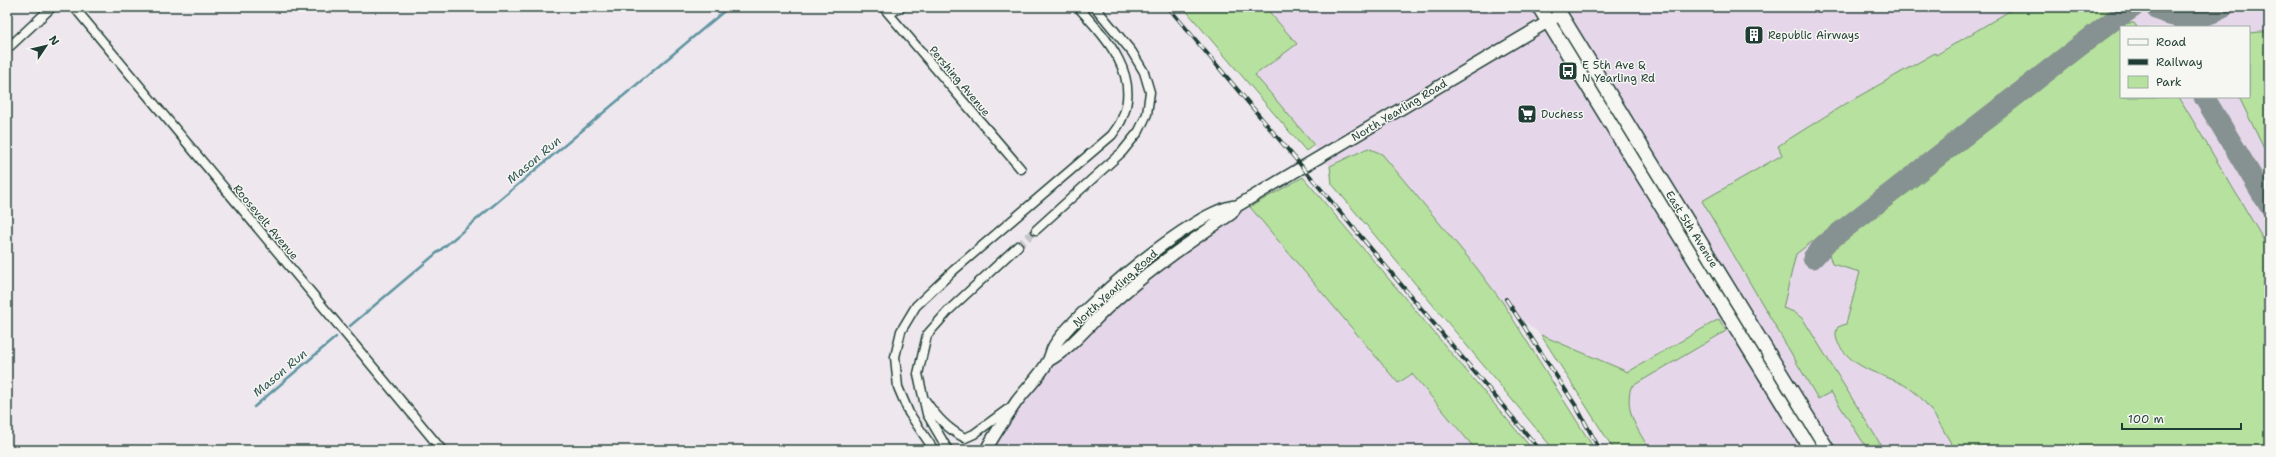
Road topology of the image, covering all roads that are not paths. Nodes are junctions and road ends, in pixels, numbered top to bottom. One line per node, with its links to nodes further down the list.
1 (52, 7): 11 (street)
2 (74, 7): 17 (street, Roosevelt Avenue)
3 (896, 7): 8 (street)
4 (901, 7): 8 (street)
5 (1078, 7): 18 (street)
6 (1095, 7): 13 (street)
7 (1539, 7): 10 (main road, East 5th Avenue)
8 (886, 10): 12 (street, Pershing Avenue)
9 (1558, 11): 10 (main road, North Yearling Road); 22 (main road, East 5th Avenue)
10 (1548, 22): 16 (main road, North Yearling Road); 21 (main road, East 5th Avenue)
11 (7, 49)
12 (1020, 169)
13 (1036, 230)
14 (1018, 246): 15 (street)
15 (922, 395): 16 (street); 19 (street)
16 (1016, 402): 20 (main road, North Yearling Road)
17 (442, 450)
18 (934, 450)
19 (948, 450)
20 (986, 450)
21 (1810, 450)
22 (1828, 450)

